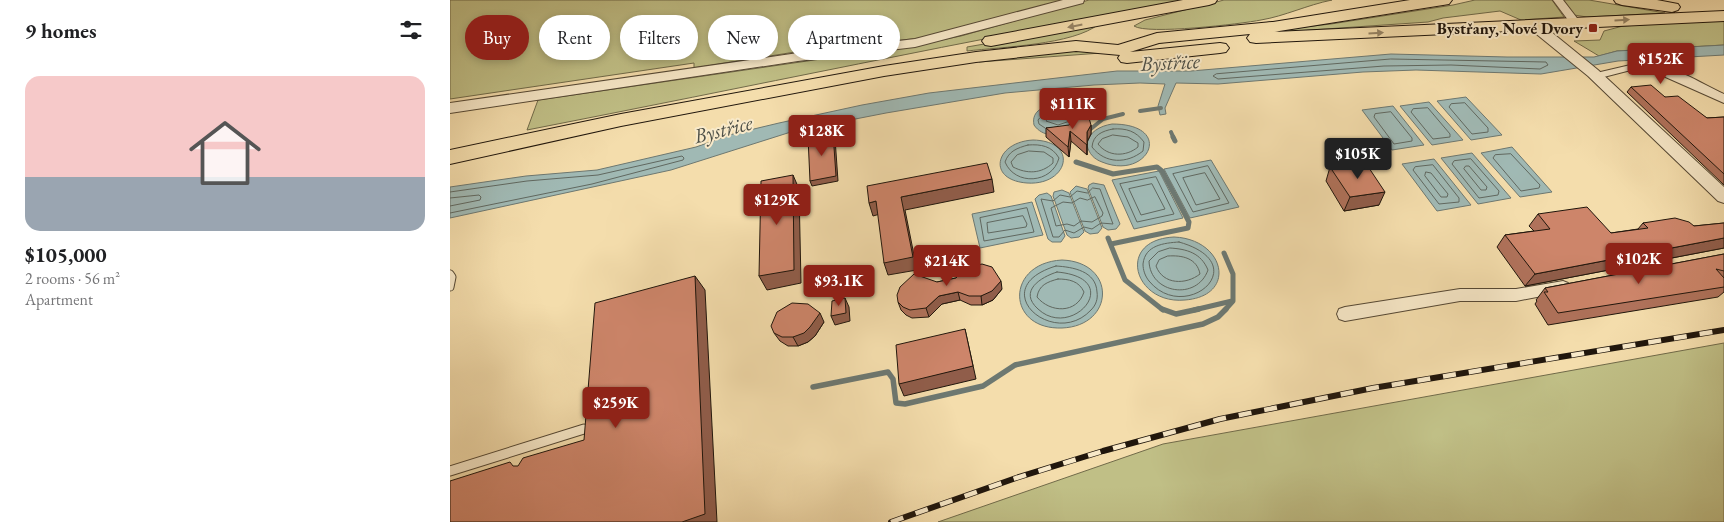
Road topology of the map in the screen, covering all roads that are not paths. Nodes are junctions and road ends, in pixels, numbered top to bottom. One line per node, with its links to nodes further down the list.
1 (1078, 0): 19 (street)
2 (1208, 0): 17 (main road, one-way to 17)
3 (1214, 0): 14 (main road)
4 (1376, 0): 12 (highway)
5 (1443, 0): 12 (highway)
6 (1558, 0): 10 (street)
7 (1622, 0): 8 (main road)
8 (1724, 10)
9 (1724, 16): 10 (main road, one-way to 9)
10 (1576, 22): 11 (main road)
11 (1534, 24): 13 (main road, one-way to 11); 16 (street)
12 (1270, 25): 14 (main road)
13 (1336, 35): 14 (main road); 17 (main road)
14 (1128, 38): 15 (main road); 15 (main road)
15 (1097, 41): 17 (main road)
16 (1593, 74): 18 (street); 21 (street)
17 (795, 86): 20 (main road)
18 (1724, 99)
19 (450, 108)
20 (450, 157)
21 (1724, 197)
22 (450, 274): 24 (lane)
23 (1582, 284): 25 (street)
24 (450, 287)
25 (1345, 314)
26 (584, 429): 27 (lane)
27 (450, 471)

